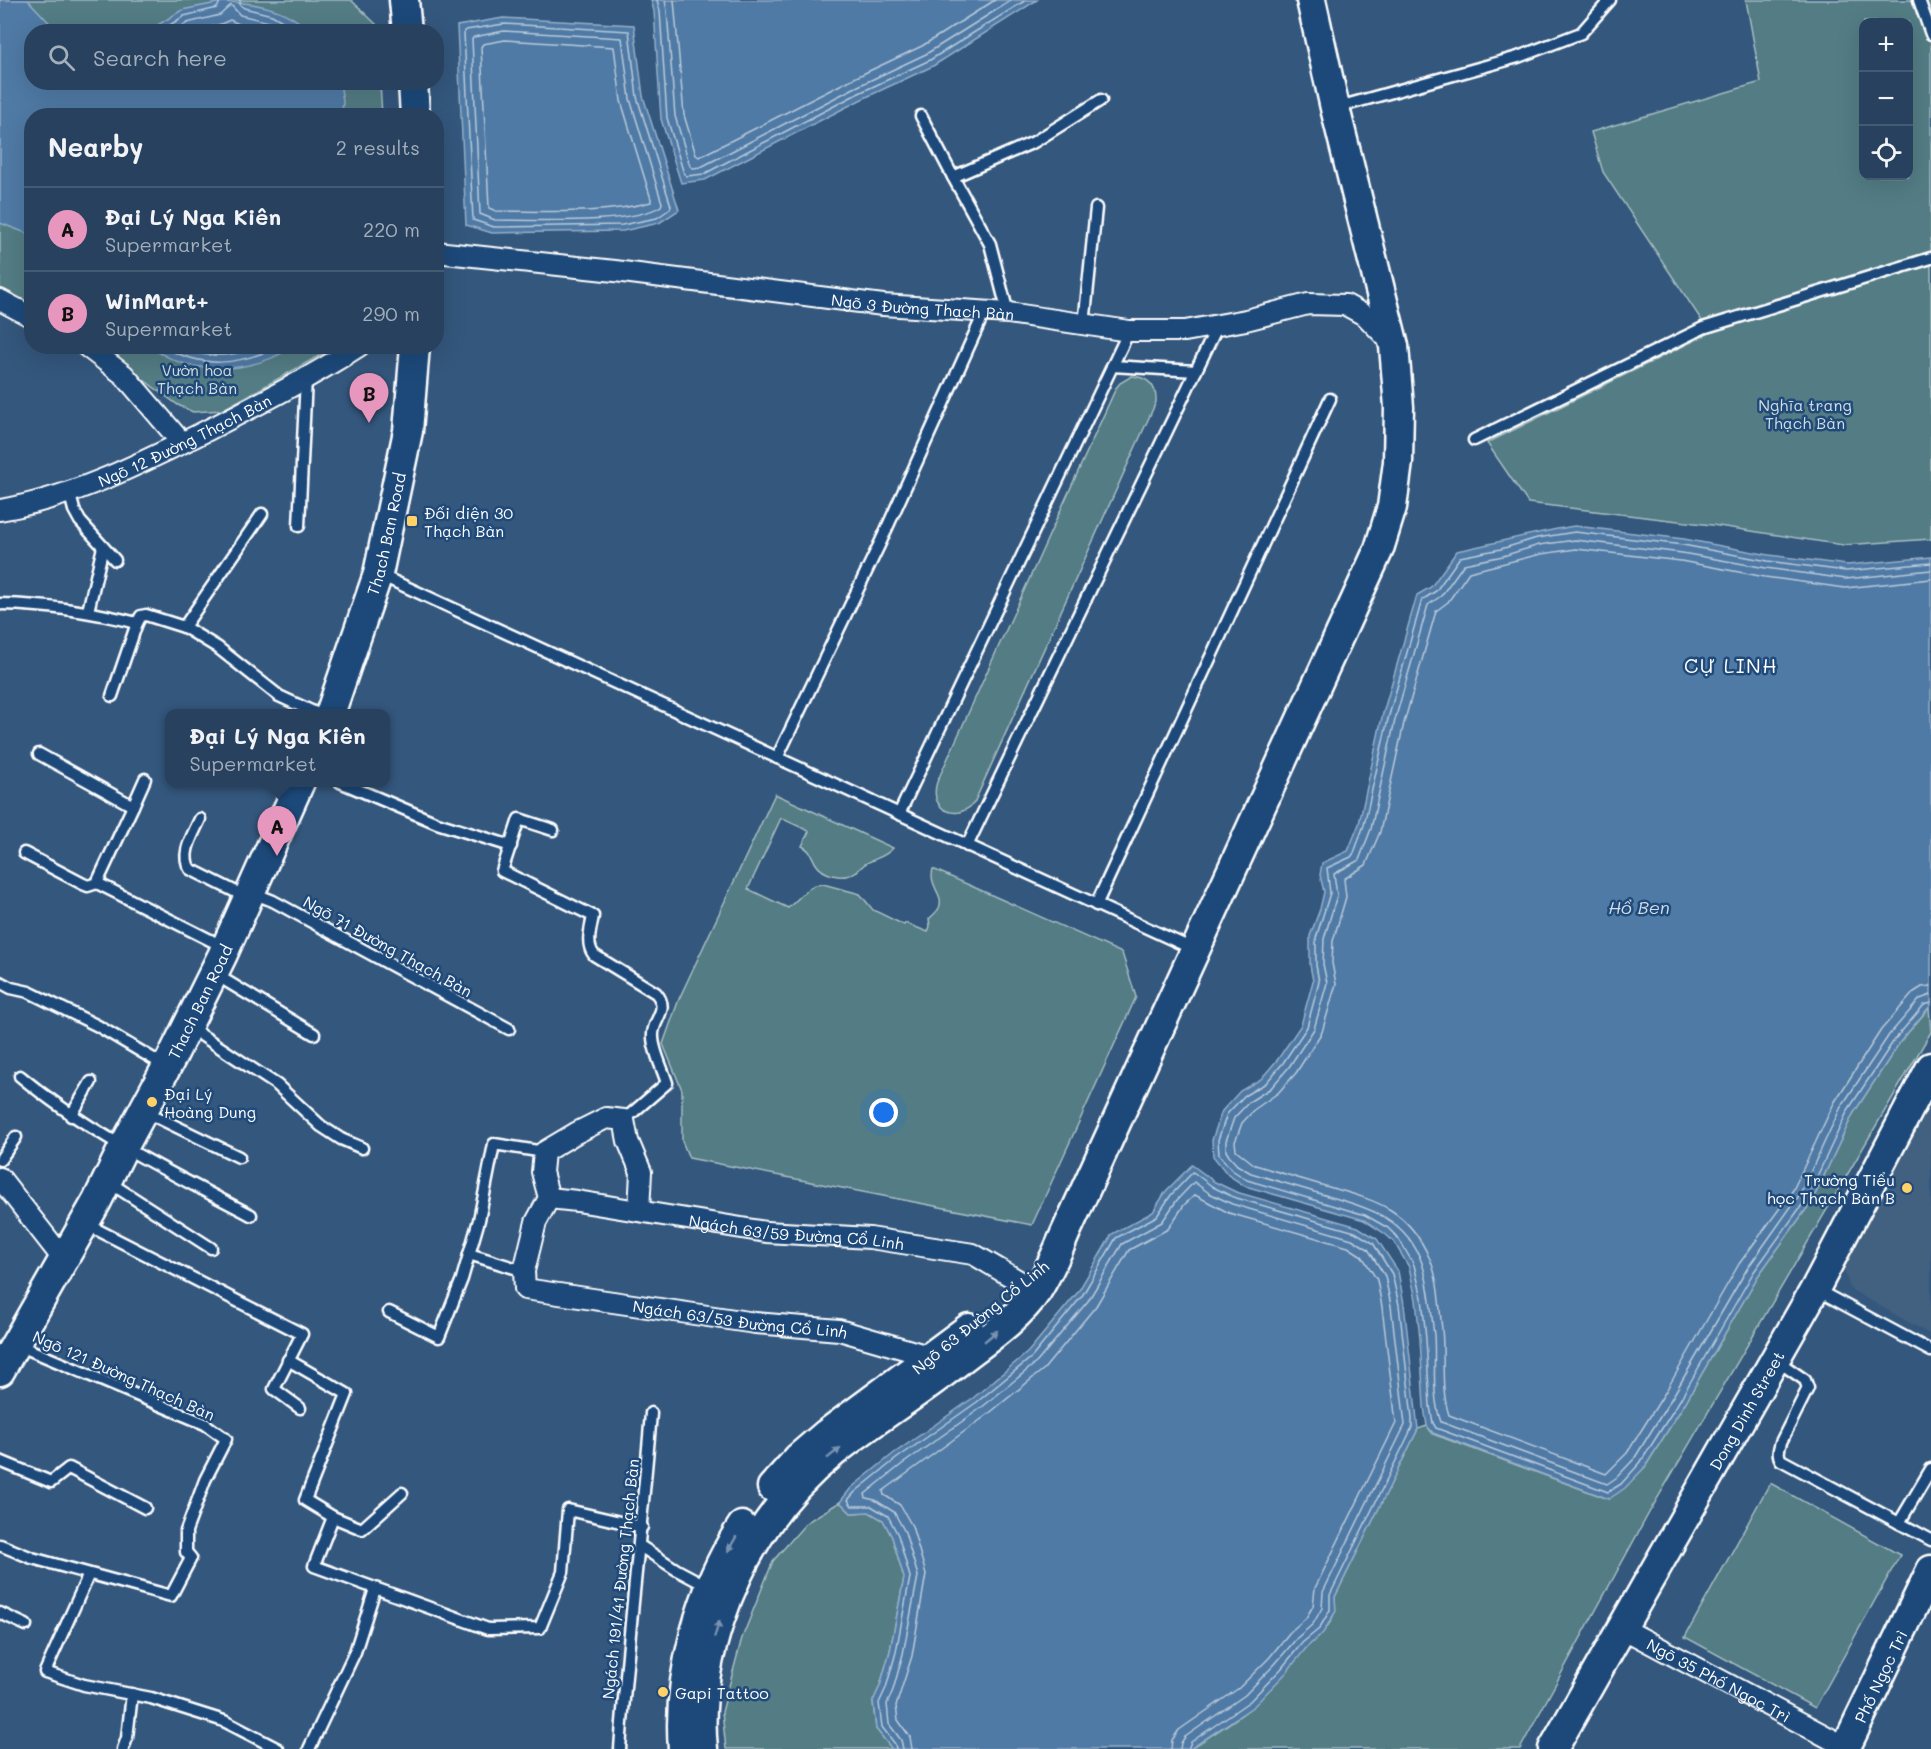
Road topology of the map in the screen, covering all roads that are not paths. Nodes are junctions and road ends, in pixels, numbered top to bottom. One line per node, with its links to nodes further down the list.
1 (404, 0): 5 (street)
2 (1311, 0): 10 (street, Ngõ 63 Đường Cổ Linh)
3 (1610, 0): 10 (lane)
4 (1919, 0): 6 (lane)
5 (406, 24)
6 (1931, 34)
7 (413, 90): 9 (street)
8 (1101, 100): 12 (lane)
9 (415, 108)
10 (1335, 108): 23 (street, Ngõ 63 Đường Cổ Linh)
11 (921, 116): 12 (lane)
12 (953, 177): 19 (lane)
13 (1096, 208): 20 (lane)
14 (444, 253): 18 (street, Ngõ 3 Đường Thạch Bàn)
15 (1931, 258): 31 (lane)
16 (0, 300): 17 (street)
17 (24, 313)
18 (984, 313): 19 (street, Ngõ 3 Đường Thạch Bàn); 48 (lane)
19 (1008, 313): 20 (street, Ngõ 3 Đường Thạch Bàn)
20 (1084, 325): 22 (street, Ngõ 3 Đường Thạch Bàn)
21 (1218, 325): 22 (street, Ngõ 3 Đường Thạch Bàn); 23 (street, Ngõ 3 Đường Thạch Bàn); 28 (lane)
22 (1129, 331): 27 (lane)
23 (1394, 346): 63 (street, Ngõ 63 Đường Cổ Linh)
24 (96, 354): 32 (street)
25 (346, 354): 29 (street, Ngõ 12 Đường Thạch Bàn)
26 (414, 354): 39 (street, Thach Ban Road)
27 (1112, 366): 28 (lane); 53 (lane)
28 (1196, 371): 57 (lane)
29 (306, 378): 32 (street, Ngõ 12 Đường Thạch Bàn); 36 (lane)
30 (1330, 399): 61 (lane)
31 (1474, 440)
32 (182, 443): 33 (street, Ngõ 12 Đường Thạch Bàn)
33 (69, 491): 34 (street, Ngõ 12 Đường Thạch Bàn); 37 (lane)
34 (0, 510)
35 (262, 514): 43 (lane)
36 (299, 526)
37 (103, 547): 38 (lane); 41 (lane)
38 (115, 560)
39 (378, 574): 46 (street, Thach Ban Road); 48 (lane)
40 (0, 604): 41 (lane)
41 (88, 611): 42 (lane)
42 (137, 623): 43 (lane); 44 (lane)
43 (184, 627): 45 (lane)
44 (112, 696)
45 (307, 709)
46 (332, 709)
47 (39, 754): 52 (lane)
48 (777, 758): 53 (lane)
49 (145, 779): 52 (lane)
50 (298, 787): 60 (street, Thach Ban Road)
51 (350, 787): 56 (lane)
52 (133, 806): 59 (lane)
53 (899, 814): 57 (lane)
54 (200, 819): 60 (lane, Ngõ 71 Đường Thạch Bàn)
55 (553, 830): 56 (lane)
56 (511, 846): 75 (lane)
57 (967, 846): 61 (lane)
58 (24, 852): 59 (lane)
59 (97, 883): 62 (lane)
60 (250, 895): 62 (street, Thach Ban Road); 67 (lane, Ngõ 71 Đường Thạch Bàn)
61 (1096, 905): 63 (lane)
62 (225, 947): 64 (street, Thach Ban Road)
63 (1195, 950): 92 (street, Ngõ 63 Đường Cổ Linh)
64 (213, 973): 66 (street, Thach Ban Road); 68 (lane)
65 (0, 981): 69 (lane)
66 (187, 1026): 69 (street, Thach Ban Road); 78 (lane)
67 (509, 1029)
68 (315, 1034)
69 (167, 1067): 73 (street, Thach Ban Road)
70 (1931, 1067): 93 (street, Dong Dinh Street)
71 (20, 1076): 74 (lane)
72 (91, 1082): 74 (lane)
73 (144, 1111): 77 (street, Thach Ban Road); 80 (lane)
74 (71, 1116): 77 (lane)
75 (624, 1120): 79 (street); 85 (street)
76 (16, 1137): 81 (lane)
77 (123, 1148): 83 (street, Thach Ban Road); 86 (lane)
78 (362, 1148)
79 (544, 1152): 84 (street); 89 (lane)
80 (239, 1157)
81 (0, 1160)
82 (0, 1178): 90 (street)
83 (107, 1181): 87 (street, Thach Ban Road); 88 (lane)
84 (549, 1198): 85 (street, Ngách 63/59 Đường Cổ Linh); 91 (street)
85 (639, 1211): 92 (street, Ngách 63/59 Đường Cổ Linh)
86 (251, 1215)
87 (85, 1223): 90 (street, Thach Ban Road); 98 (lane)
88 (211, 1248)
89 (469, 1254): 91 (lane); 94 (lane)
90 (63, 1260): 95 (street, Thach Ban Road)
91 (524, 1280): 99 (street, Ngách 63/53 Đường Cổ Linh)
92 (1028, 1286): 99 (street, Ngõ 63 Đường Cổ Linh)
93 (1815, 1289): 96 (lane); 97 (street, Dong Dinh Street)
94 (389, 1312)
95 (15, 1343): 100 (street, Thach Ban Road); 114 (lane, Ngõ 121 Đường Thạch Bàn)
96 (1931, 1351)
97 (1775, 1359): 108 (lane); 119 (street, Dong Dinh Street)
98 (288, 1360): 101 (lane); 107 (lane)
99 (940, 1364): 116 (street, Ngõ 63 Đường Cổ Linh)
100 (0, 1371)
101 (300, 1408)
102 (651, 1413): 109 (lane, Ngách 191/41 Đường Thạch Bàn)
103 (0, 1461): 106 (lane)
104 (1931, 1469): 108 (lane)
105 (402, 1493): 107 (lane)
106 (145, 1508)
107 (333, 1518): 115 (lane)
108 (1899, 1523): 110 (lane)
109 (642, 1527): 112 (lane, Ngách 191/41 Đường Thạch Bàn); 115 (lane)
110 (1931, 1540)
111 (0, 1545): 114 (lane)
112 (640, 1546): 116 (lane); 125 (lane, Ngách 191/41 Đường Thạch Bàn)
113 (1931, 1570): 121 (street, Phố Ngọc Trì)
114 (89, 1574): 120 (lane)
115 (375, 1589): 124 (lane)
116 (720, 1590): 126 (street, Ngõ 63 Đường Cổ Linh); 127 (street, Ngõ 63 Đường Cổ Linh, one-way to 116)
117 (0, 1613): 118 (lane)
118 (26, 1625)
119 (1622, 1628): 121 (street, Ngõ 35 Phố Ngọc Trì); 128 (street, Dong Dinh Street)
120 (132, 1694): 122 (lane); 123 (lane)
121 (1846, 1748)
122 (123, 1749)
123 (278, 1749)
124 (309, 1749)
125 (620, 1749)
126 (683, 1749)
127 (703, 1749)
128 (1552, 1749)

